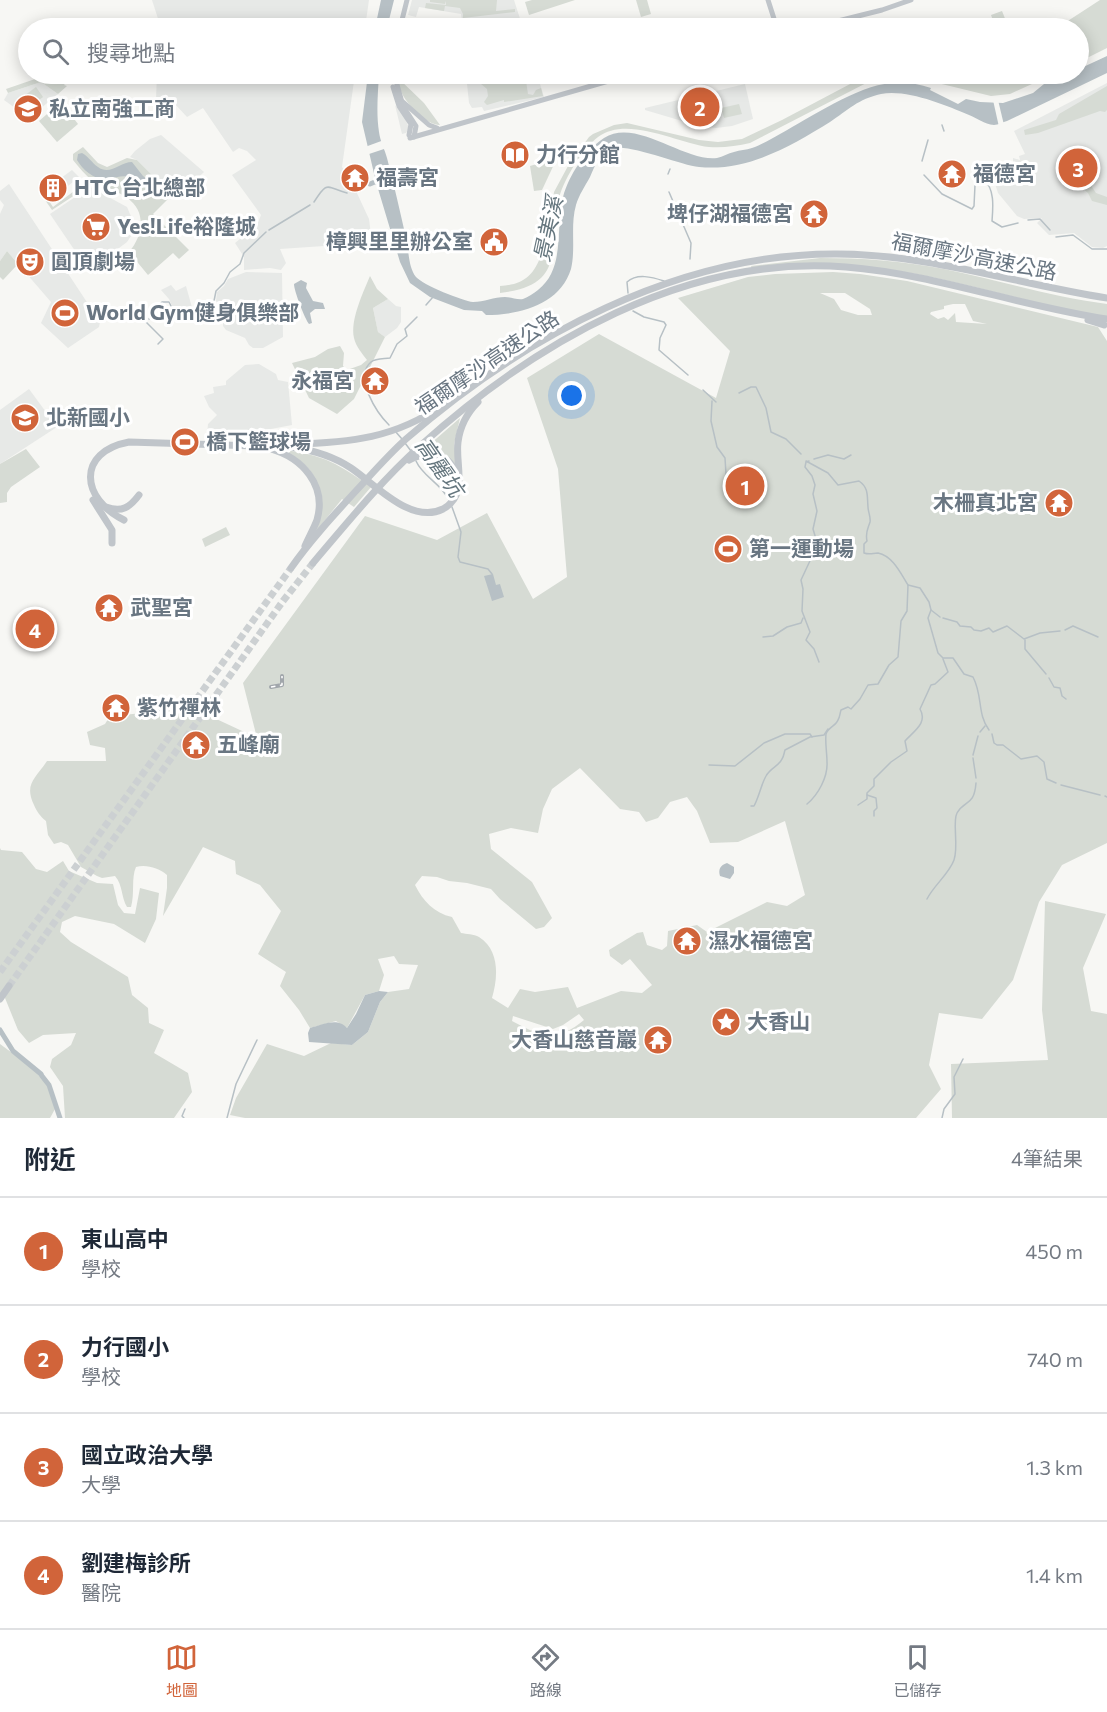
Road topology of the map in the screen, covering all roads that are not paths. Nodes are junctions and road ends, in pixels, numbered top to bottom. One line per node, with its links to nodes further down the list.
1 (407, 0): 4 (main road)
2 (769, 0): 5 (main road)
3 (911, 0): 6 (main road)
4 (402, 18)
5 (775, 18)
6 (848, 18)
7 (393, 84): 13 (main road)
8 (397, 84): 10 (main road)
9 (598, 84): 11 (main road)
10 (401, 99): 12 (main road); 13 (main road)
11 (449, 127): 12 (main road); 13 (main road)
12 (437, 128): 13 (main road)
13 (412, 136)
14 (1107, 298): 16 (highway, 福爾摩沙高速公路)
15 (1106, 322): 17 (highway, 福爾摩沙高速公路)
16 (537, 344): 18 (highway); 28 (highway, 福爾摩沙高速公路)
17 (492, 386): 21 (highway, 福爾摩沙高速公路); 24 (highway)
18 (291, 444): 20 (highway); 22 (highway)
19 (253, 446): 20 (highway); 22 (highway); 28 (highway)
20 (353, 466): 24 (highway)
21 (397, 468): 24 (highway); 29 (highway, 福爾摩沙高速公路)
22 (89, 485): 25 (highway)
23 (139, 495): 25 (highway)
24 (454, 495)
25 (95, 501): 26 (highway); 27 (highway)
26 (123, 522)
27 (112, 543)
28 (301, 553): 30 (highway, 福爾摩沙高速公路)
29 (313, 563)
30 (291, 568)
31 (5, 989): 32 (highway)
32 (0, 999)

